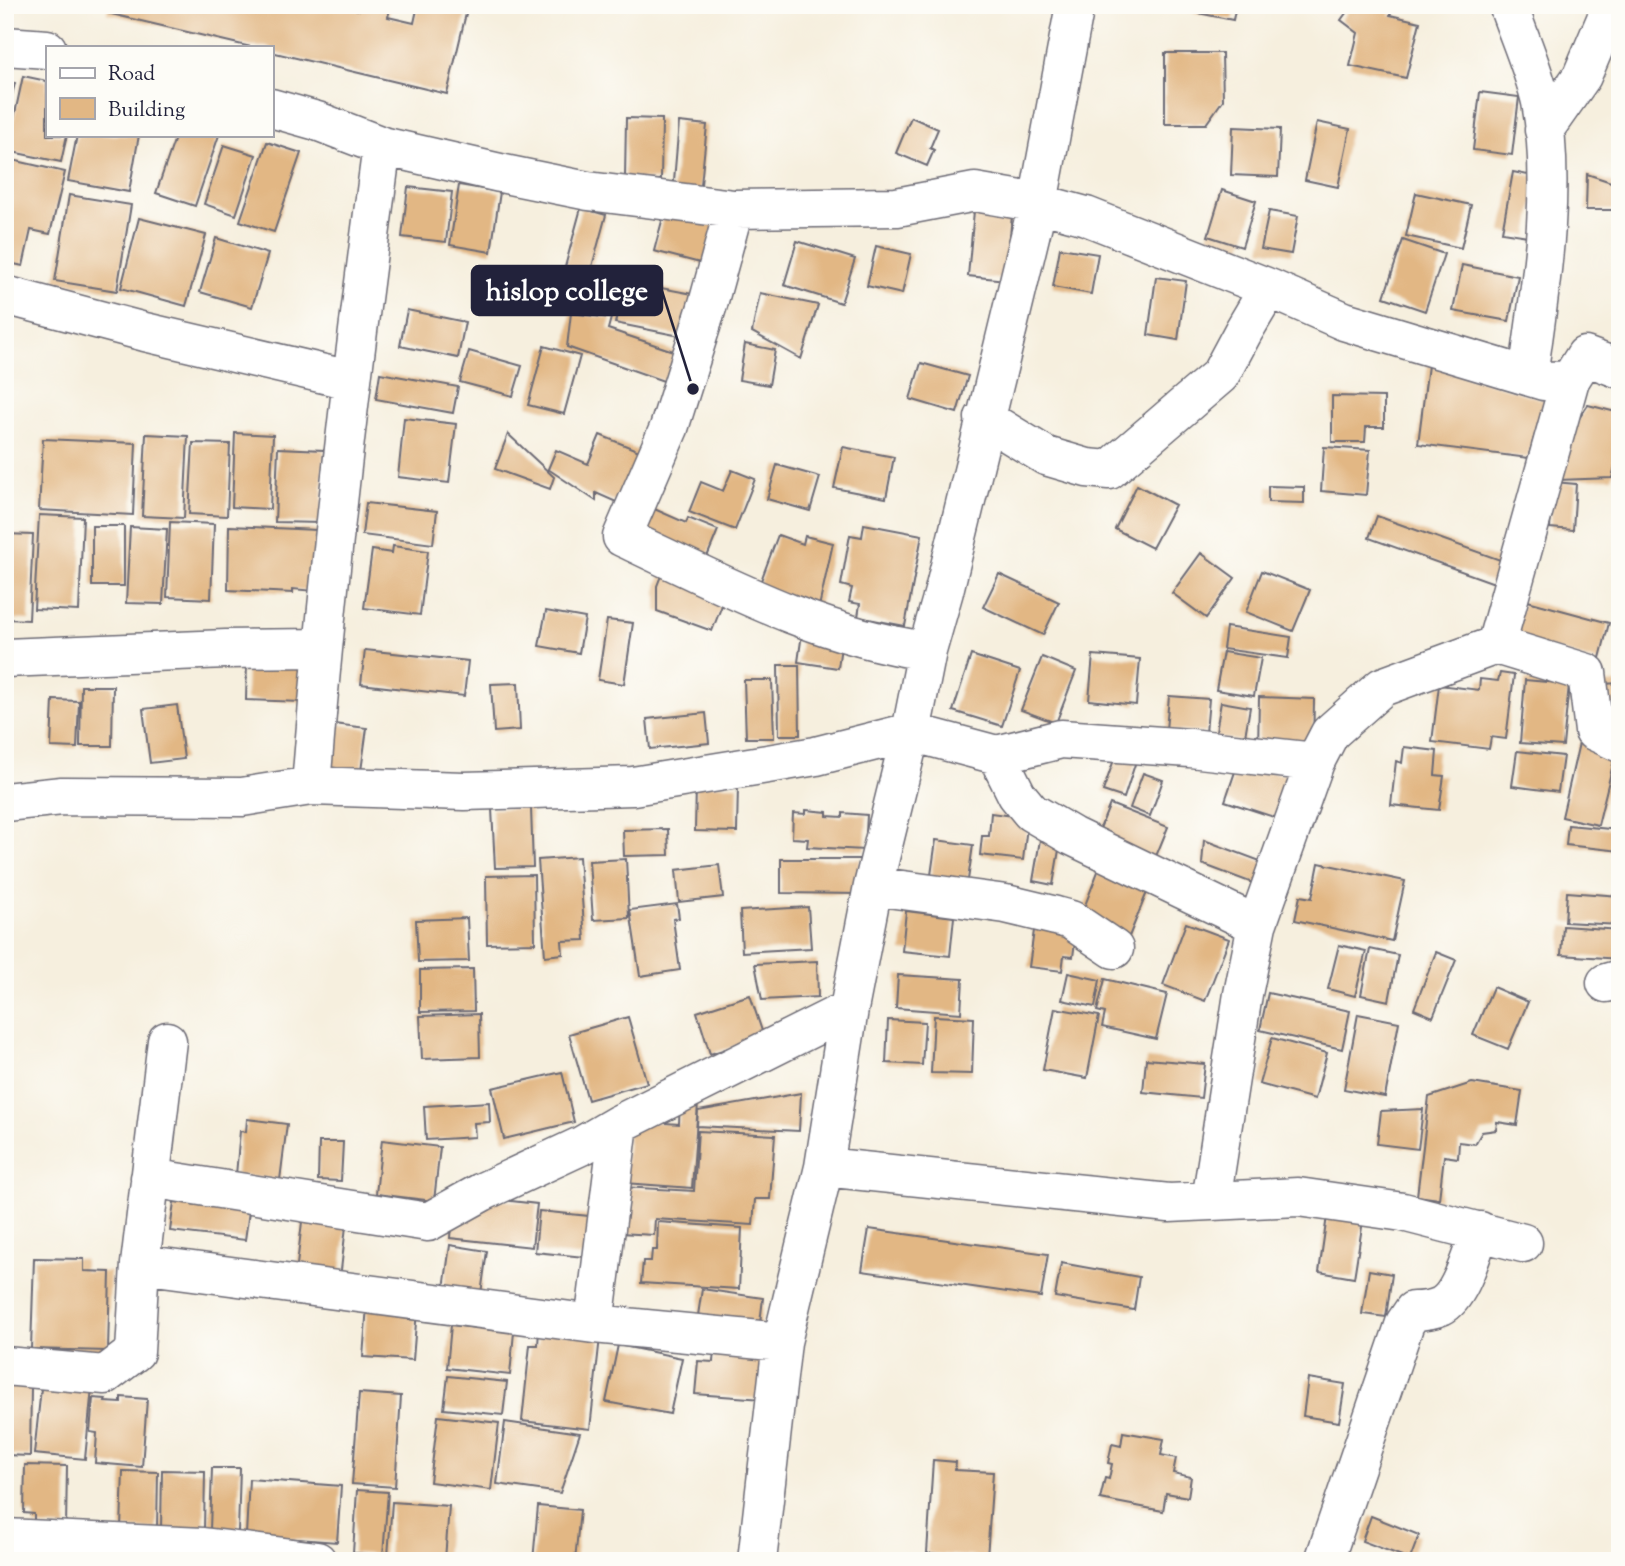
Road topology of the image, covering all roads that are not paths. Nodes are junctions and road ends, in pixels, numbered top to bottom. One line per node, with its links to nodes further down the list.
1 (1076, 5): 9 (street)
2 (1508, 5): 7 (street)
3 (1612, 5): 7 (street)
4 (5, 46): 5 (street)
5 (46, 49)
6 (273, 109): 8 (street)
7 (1544, 130): 15 (street)
8 (382, 146): 10 (street); 16 (street)
9 (1038, 203): 10 (street); 11 (street); 17 (street)
10 (734, 209): 20 (street)
11 (1269, 288): 15 (street); 17 (street)
12 (5, 295): 16 (street)
13 (1620, 336): 14 (street)
14 (1592, 368): 15 (street); 18 (street)
15 (1528, 376)
16 (350, 380): 19 (street)
17 (984, 418): 20 (street)
18 (1496, 645): 23 (street); 25 (street)
19 (322, 648): 21 (street); 26 (street)
20 (927, 652): 22 (street)
21 (5, 658)
22 (911, 732): 24 (street); 26 (street); 28 (street)
23 (1620, 743)
24 (997, 755): 25 (street); 29 (street)
25 (1315, 762): 29 (street)
26 (311, 786): 27 (street)
27 (5, 802)
28 (873, 886): 30 (street); 31 (street)
29 (1257, 925): 36 (street)
30 (1114, 949)
31 (849, 1009): 33 (street); 34 (street)
32 (167, 1041): 35 (street)
33 (619, 1124): 35 (street); 40 (street)
34 (824, 1167): 36 (street); 41 (street)
35 (150, 1178): 39 (street)
36 (1211, 1202): 37 (street)
37 (1480, 1231): 38 (street); 48 (street)
38 (1523, 1243)
39 (140, 1264): 40 (street); 42 (street)
40 (594, 1324): 41 (street)
41 (782, 1342): 47 (street)
42 (5, 1366)
43 (5, 1538): 44 (street)
44 (104, 1551): 45 (street)
45 (277, 1558): 46 (street)
46 (317, 1561)
47 (757, 1561)
48 (1324, 1561)

